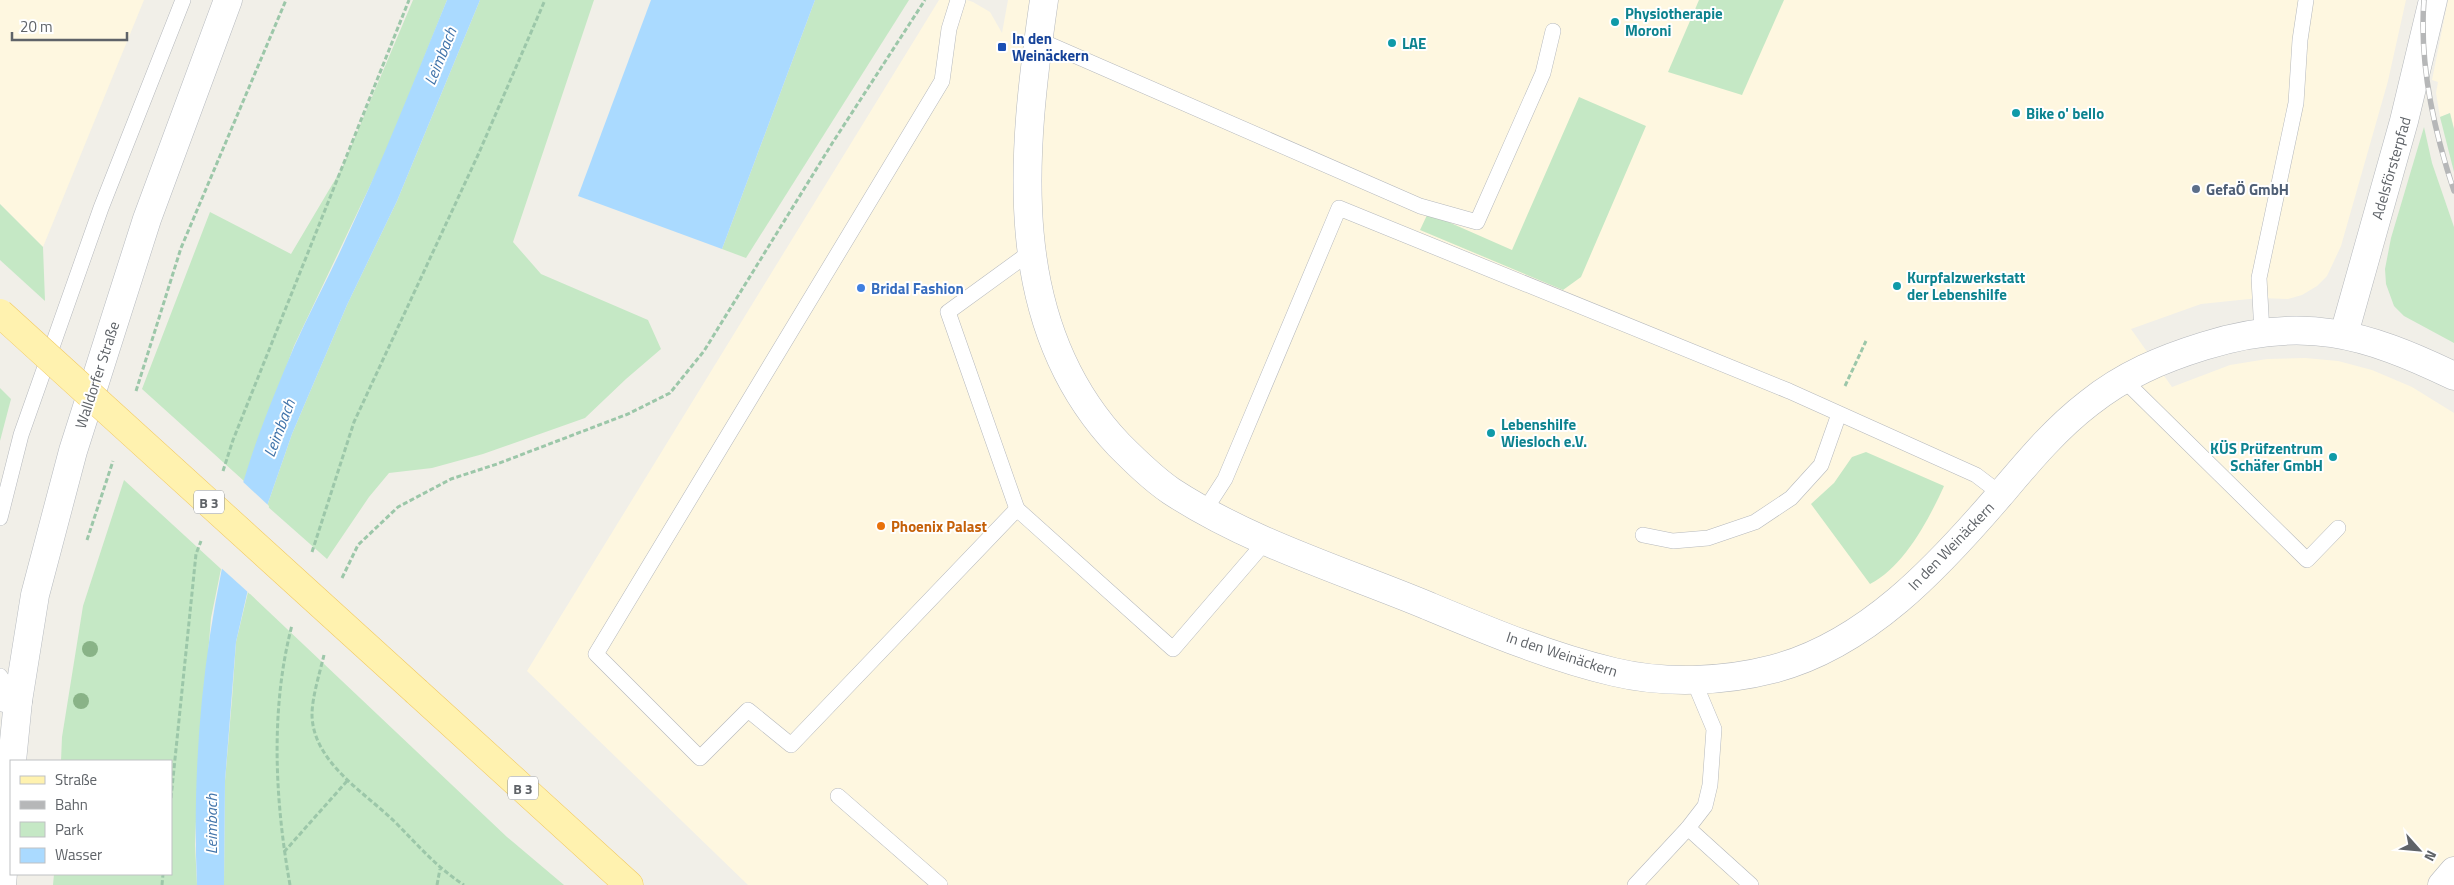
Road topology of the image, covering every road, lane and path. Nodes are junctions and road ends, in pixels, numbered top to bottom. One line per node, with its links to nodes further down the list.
1 (183, 0): 27 (lane)
2 (228, 0): 39 (street, Walldorfer Straße)
3 (286, 0): 20 (path)
4 (409, 0): 22 (path)
5 (545, 0): 28 (path)
6 (925, 0): 34 (path)
7 (958, 0): 25 (lane)
8 (2306, 0): 15 (lane)
9 (2433, 0): 16 (street, Adelsförsterpfad)
10 (1039, 2): 12 (street, In den Weinäckern)
11 (1553, 31): 12 (lane)
12 (1037, 39): 13 (street, In den Weinäckern)
13 (1032, 251): 25 (lane); 26 (street, In den Weinäckern)
14 (0, 313): 53 (main road, B 3, bridge)
15 (2262, 333): 16 (street, In den Weinäckern); 19 (street, In den Weinäckern)
16 (2344, 334): 18 (street, In den Weinäckern)
17 (1866, 341): 21 (path)
18 (2454, 376)
19 (2123, 379): 24 (street, In den Weinäckern); 29 (lane)
20 (133, 400)
21 (1836, 412): 24 (lane); 26 (lane); 30 (lane)
22 (233, 440)
23 (114, 456): 31 (path)
24 (2001, 494): 38 (street, In den Weinäckern)
25 (1017, 509): 32 (lane)
26 (1205, 510): 32 (street, In den Weinäckern)
27 (0, 518)
28 (318, 526)
29 (2338, 528)
30 (1644, 536)
31 (87, 541)
32 (1266, 541): 38 (street, In den Weinäckern)
33 (196, 554): 43 (path)
34 (338, 585)
35 (288, 643): 46 (path)
36 (324, 651): 41 (path)
37 (0, 676): 39 (lane)
38 (1693, 679): 45 (lane)
39 (8, 711): 40 (street, Walldorfer Straße)
40 (12, 760)
41 (347, 782): 46 (path); 47 (path)
42 (10, 787): 49 (street)
43 (172, 788)
44 (838, 796): 54 (lane)
45 (1688, 828): 55 (lane); 56 (lane)
46 (284, 852): 50 (path)
47 (440, 869): 51 (path); 52 (path)
48 (2454, 871): 57 (street)
49 (2, 885)
50 (290, 885)
51 (437, 885)
52 (464, 885)
53 (628, 885)
54 (940, 885)
55 (1635, 885)
56 (1751, 885)
57 (2442, 885)

